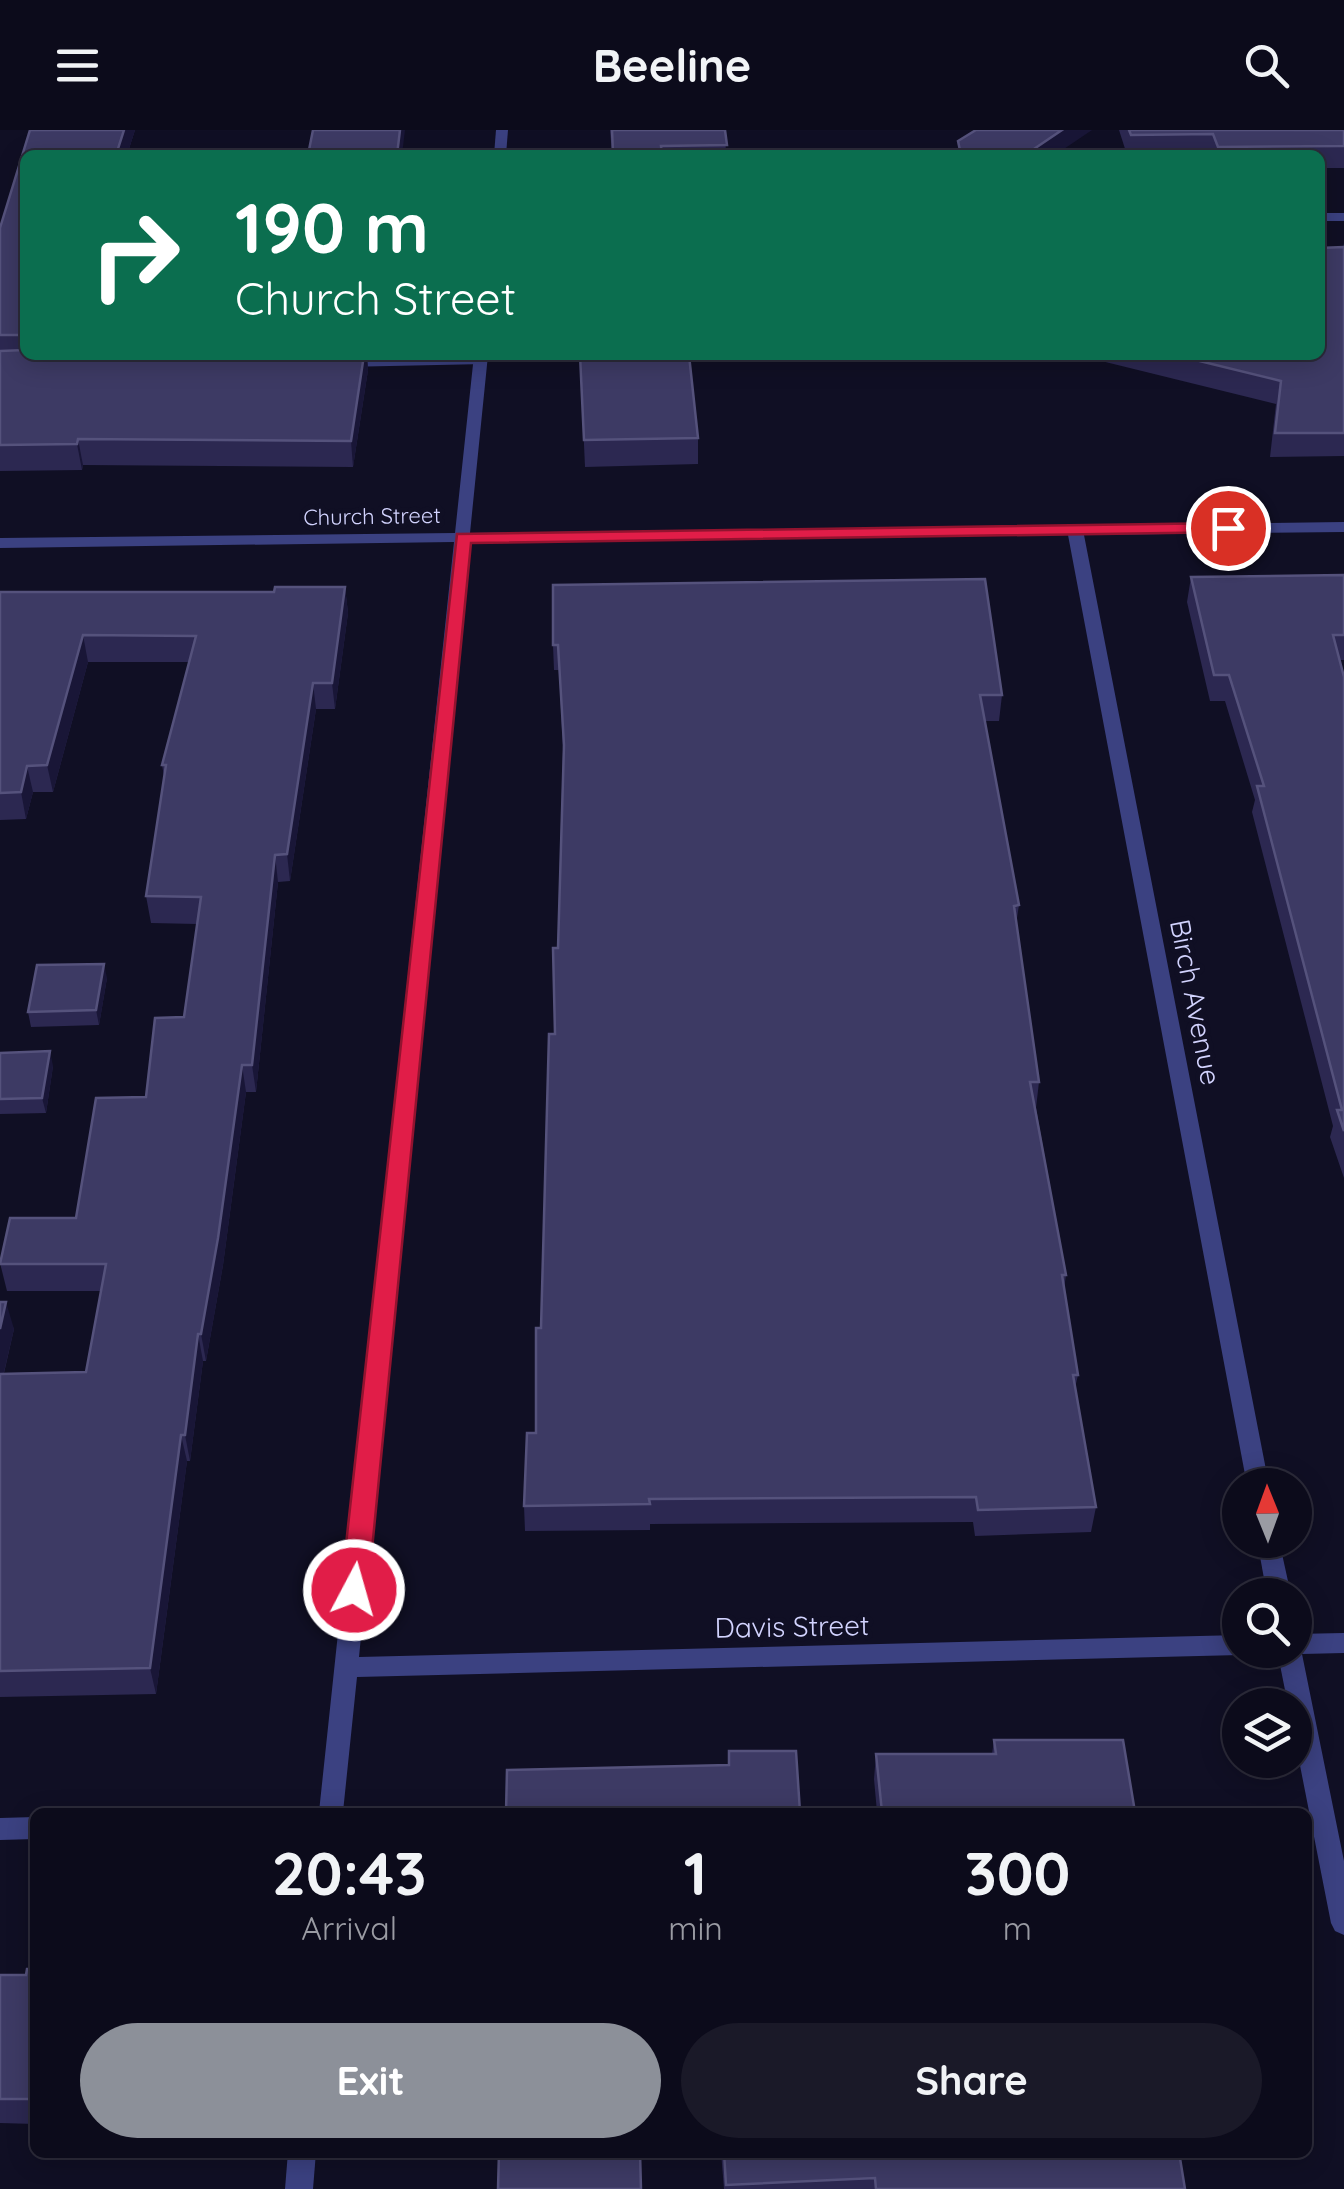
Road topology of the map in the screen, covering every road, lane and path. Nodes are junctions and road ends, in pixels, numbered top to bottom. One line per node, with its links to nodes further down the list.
1 (418, 360): 3 (street)
2 (480, 360): 6 (street)
3 (326, 363)
4 (1344, 527): 5 (street, Church Street)
5 (1075, 530): 6 (street, Church Street); 8 (street, Birch Avenue)
6 (463, 538): 7 (street, Church Street); 12 (street)
7 (0, 543)
8 (1255, 1468)
9 (1344, 1643): 10 (street)
10 (1312, 1644)
11 (1222, 1645): 12 (street, Davis Street)
12 (346, 1668): 14 (street)
13 (1293, 1668): 17 (street)
14 (331, 1808)
15 (30, 1828): 16 (street)
16 (0, 1829)
17 (1344, 1923)
18 (302, 2158): 19 (street)
19 (299, 2189)

